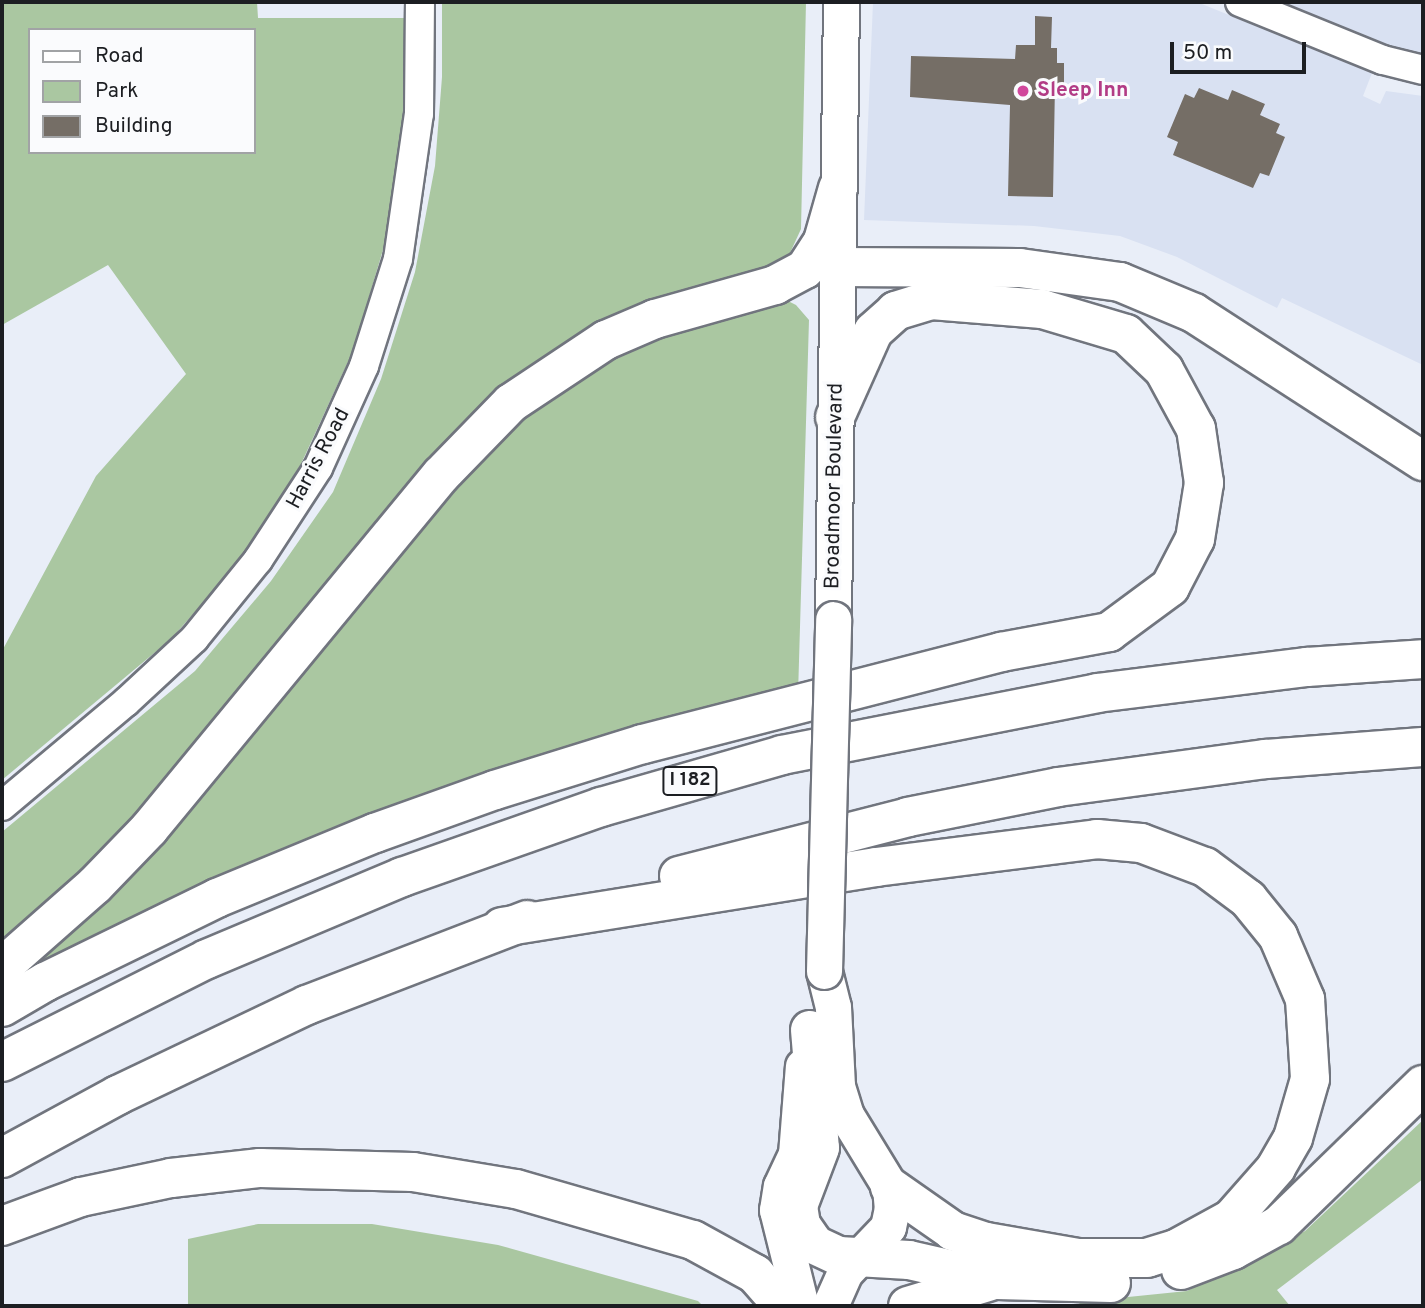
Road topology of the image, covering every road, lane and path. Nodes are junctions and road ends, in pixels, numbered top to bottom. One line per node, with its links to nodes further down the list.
1 (420, 2): 11 (street, Harris Road)
2 (841, 2): 5 (main road, Broadmoor Boulevard)
3 (1240, 2): 4 (street)
4 (1423, 70)
5 (838, 188): 6 (main road, Broadmoor Boulevard); 13 (highway)
6 (837, 267): 7 (main road, Broadmoor Boulevard); 8 (highway)
7 (835, 417): 14 (main road, Broadmoor Boulevard, bridge); 15 (highway)
8 (1423, 461)
9 (1423, 659): 17 (highway, I 182)
10 (1423, 747): 12 (highway)
11 (2, 806)
12 (502, 927): 19 (highway); 20 (highway)
13 (2, 967)
14 (824, 971): 16 (main road, Broadmoor Boulevard); 20 (main road, Broadmoor Boulevard)
15 (2, 1007)
16 (810, 1030): 22 (highway); 25 (main road, Broadmoor Boulevard)
17 (2, 1062)
18 (1423, 1085): 23 (highway)
19 (2, 1158)
20 (890, 1187): 22 (main road)
21 (2, 1226): 24 (highway)
22 (859, 1258): 23 (highway); 26 (main road)
23 (997, 1280): 27 (highway)
24 (783, 1306)
25 (802, 1306)
26 (830, 1306)
27 (908, 1306)

